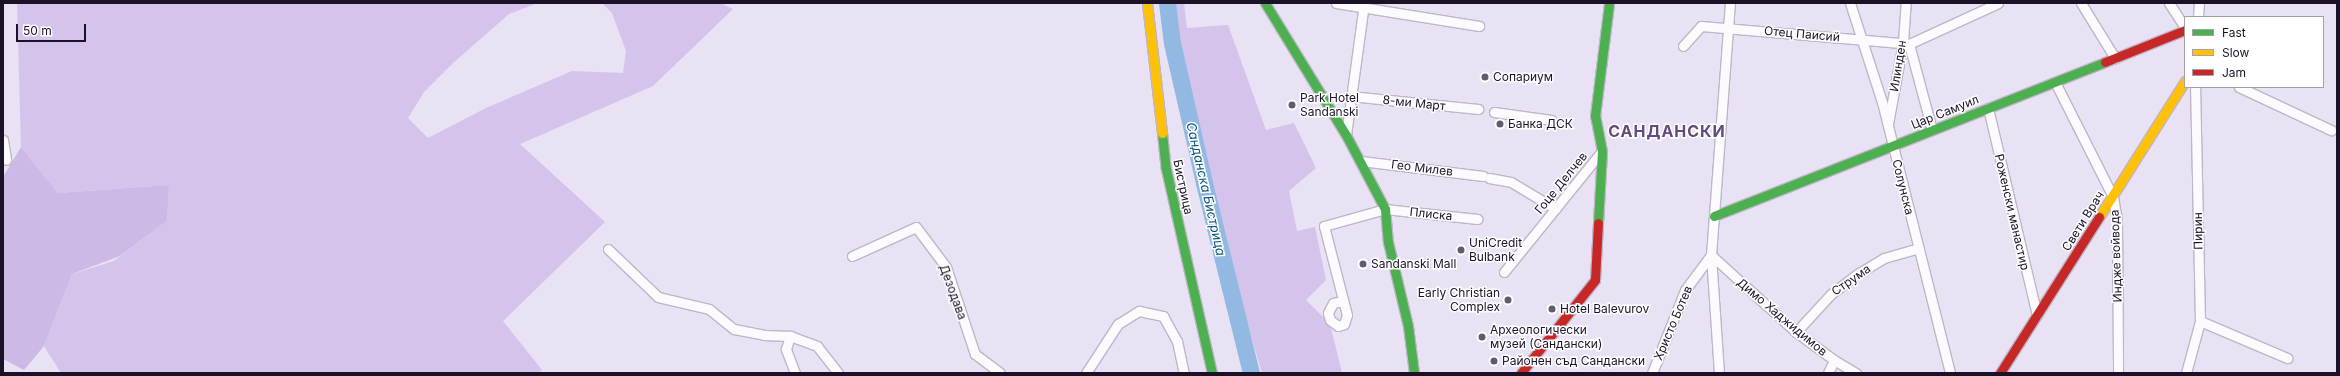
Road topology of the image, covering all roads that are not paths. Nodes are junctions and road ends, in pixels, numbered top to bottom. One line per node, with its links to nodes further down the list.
1 (1147, 3): 62 (street, Бистрица)
2 (1265, 3): 34 (street)
3 (1336, 3): 12 (street)
4 (1609, 3): 37 (street, Гоце Делчев)
5 (1730, 3): 16 (street)
6 (1850, 3): 18 (street, Солунска)
7 (1906, 3): 19 (street, Илинден)
8 (1998, 3): 19 (street)
9 (2081, 3): 21 (street)
10 (2169, 3): 15 (street)
11 (2198, 3): 13 (street)
12 (1363, 5): 14 (street); 26 (street)
13 (2198, 16)
14 (1479, 26)
15 (2184, 27)
16 (1728, 28): 18 (street, Отец Паисий); 20 (street, Отец Паисий); 43 (street)
17 (2184, 29): 21 (street, Цар Самуил)
18 (1863, 39): 19 (street, Отец Паисий); 31 (street, Солунска)
19 (1906, 43): 31 (street, Илинден); 32 (street)
20 (1683, 46)
21 (2115, 58): 22 (street, Цар Самуил)
22 (2054, 82): 27 (street, Цар Самуил); 40 (street, Индже войвода)
23 (2184, 83): 40 (street, Свети Врач)
24 (2195, 88): 52 (street, Пирин)
25 (2241, 88): 33 (street)
26 (1350, 96): 28 (street, 8-ми Март); 34 (street)
27 (1988, 108): 32 (street, Цар Самуил); 51 (street, Роженски манастир)
28 (1478, 109)
29 (1494, 112): 30 (street)
30 (1551, 120)
31 (1888, 128): 36 (street, Солунска)
32 (1932, 130): 36 (street, Цар Самуил)
33 (2331, 130)
34 (1346, 136): 39 (street)
35 (3, 140): 38 (street)
36 (1892, 146): 43 (street, Цар Самуил); 45 (street, Солунска)
37 (1602, 151): 42 (street, Гоце Делчев); 64 (street)
38 (6, 160)
39 (1361, 161): 41 (street); 42 (street, Гео Милев)
40 (2113, 197): 51 (street, Свети Врач); 71 (street, Индже войвода)
41 (1385, 209): 44 (street, Плиска); 50 (street); 63 (street)
42 (1556, 209): 49 (street, Гоце Делчев)
43 (1714, 216): 48 (street)
44 (1477, 219)
45 (1919, 248): 53 (street, Струма); 69 (street, Солунска)
46 (608, 249): 54 (street)
47 (852, 256): 59 (street, Дезодава)
48 (1711, 256): 53 (street, Димо Хаджидимов); 65 (street, Христо Ботев); 66 (street)
49 (1504, 272)
50 (1343, 301)
51 (2037, 315): 70 (street, Свети Врач)
52 (2200, 321): 55 (street); 72 (street, Пирин)
53 (1796, 332): 56 (street, Димо Хаджидимов)
54 (790, 336): 57 (street); 58 (street)
55 (2287, 358)
56 (1834, 360): 67 (street); 68 (street, Димо Хаджидимов)
57 (796, 373)
58 (838, 373)
59 (1000, 373)
60 (1086, 373): 61 (street)
61 (1184, 373)
62 (1212, 373)
63 (1414, 373)
64 (1521, 373)
65 (1652, 373)
66 (1718, 373)
67 (1828, 373)
68 (1856, 373)
69 (1950, 373)
70 (2000, 373)
71 (2118, 373)
72 (2186, 373)

